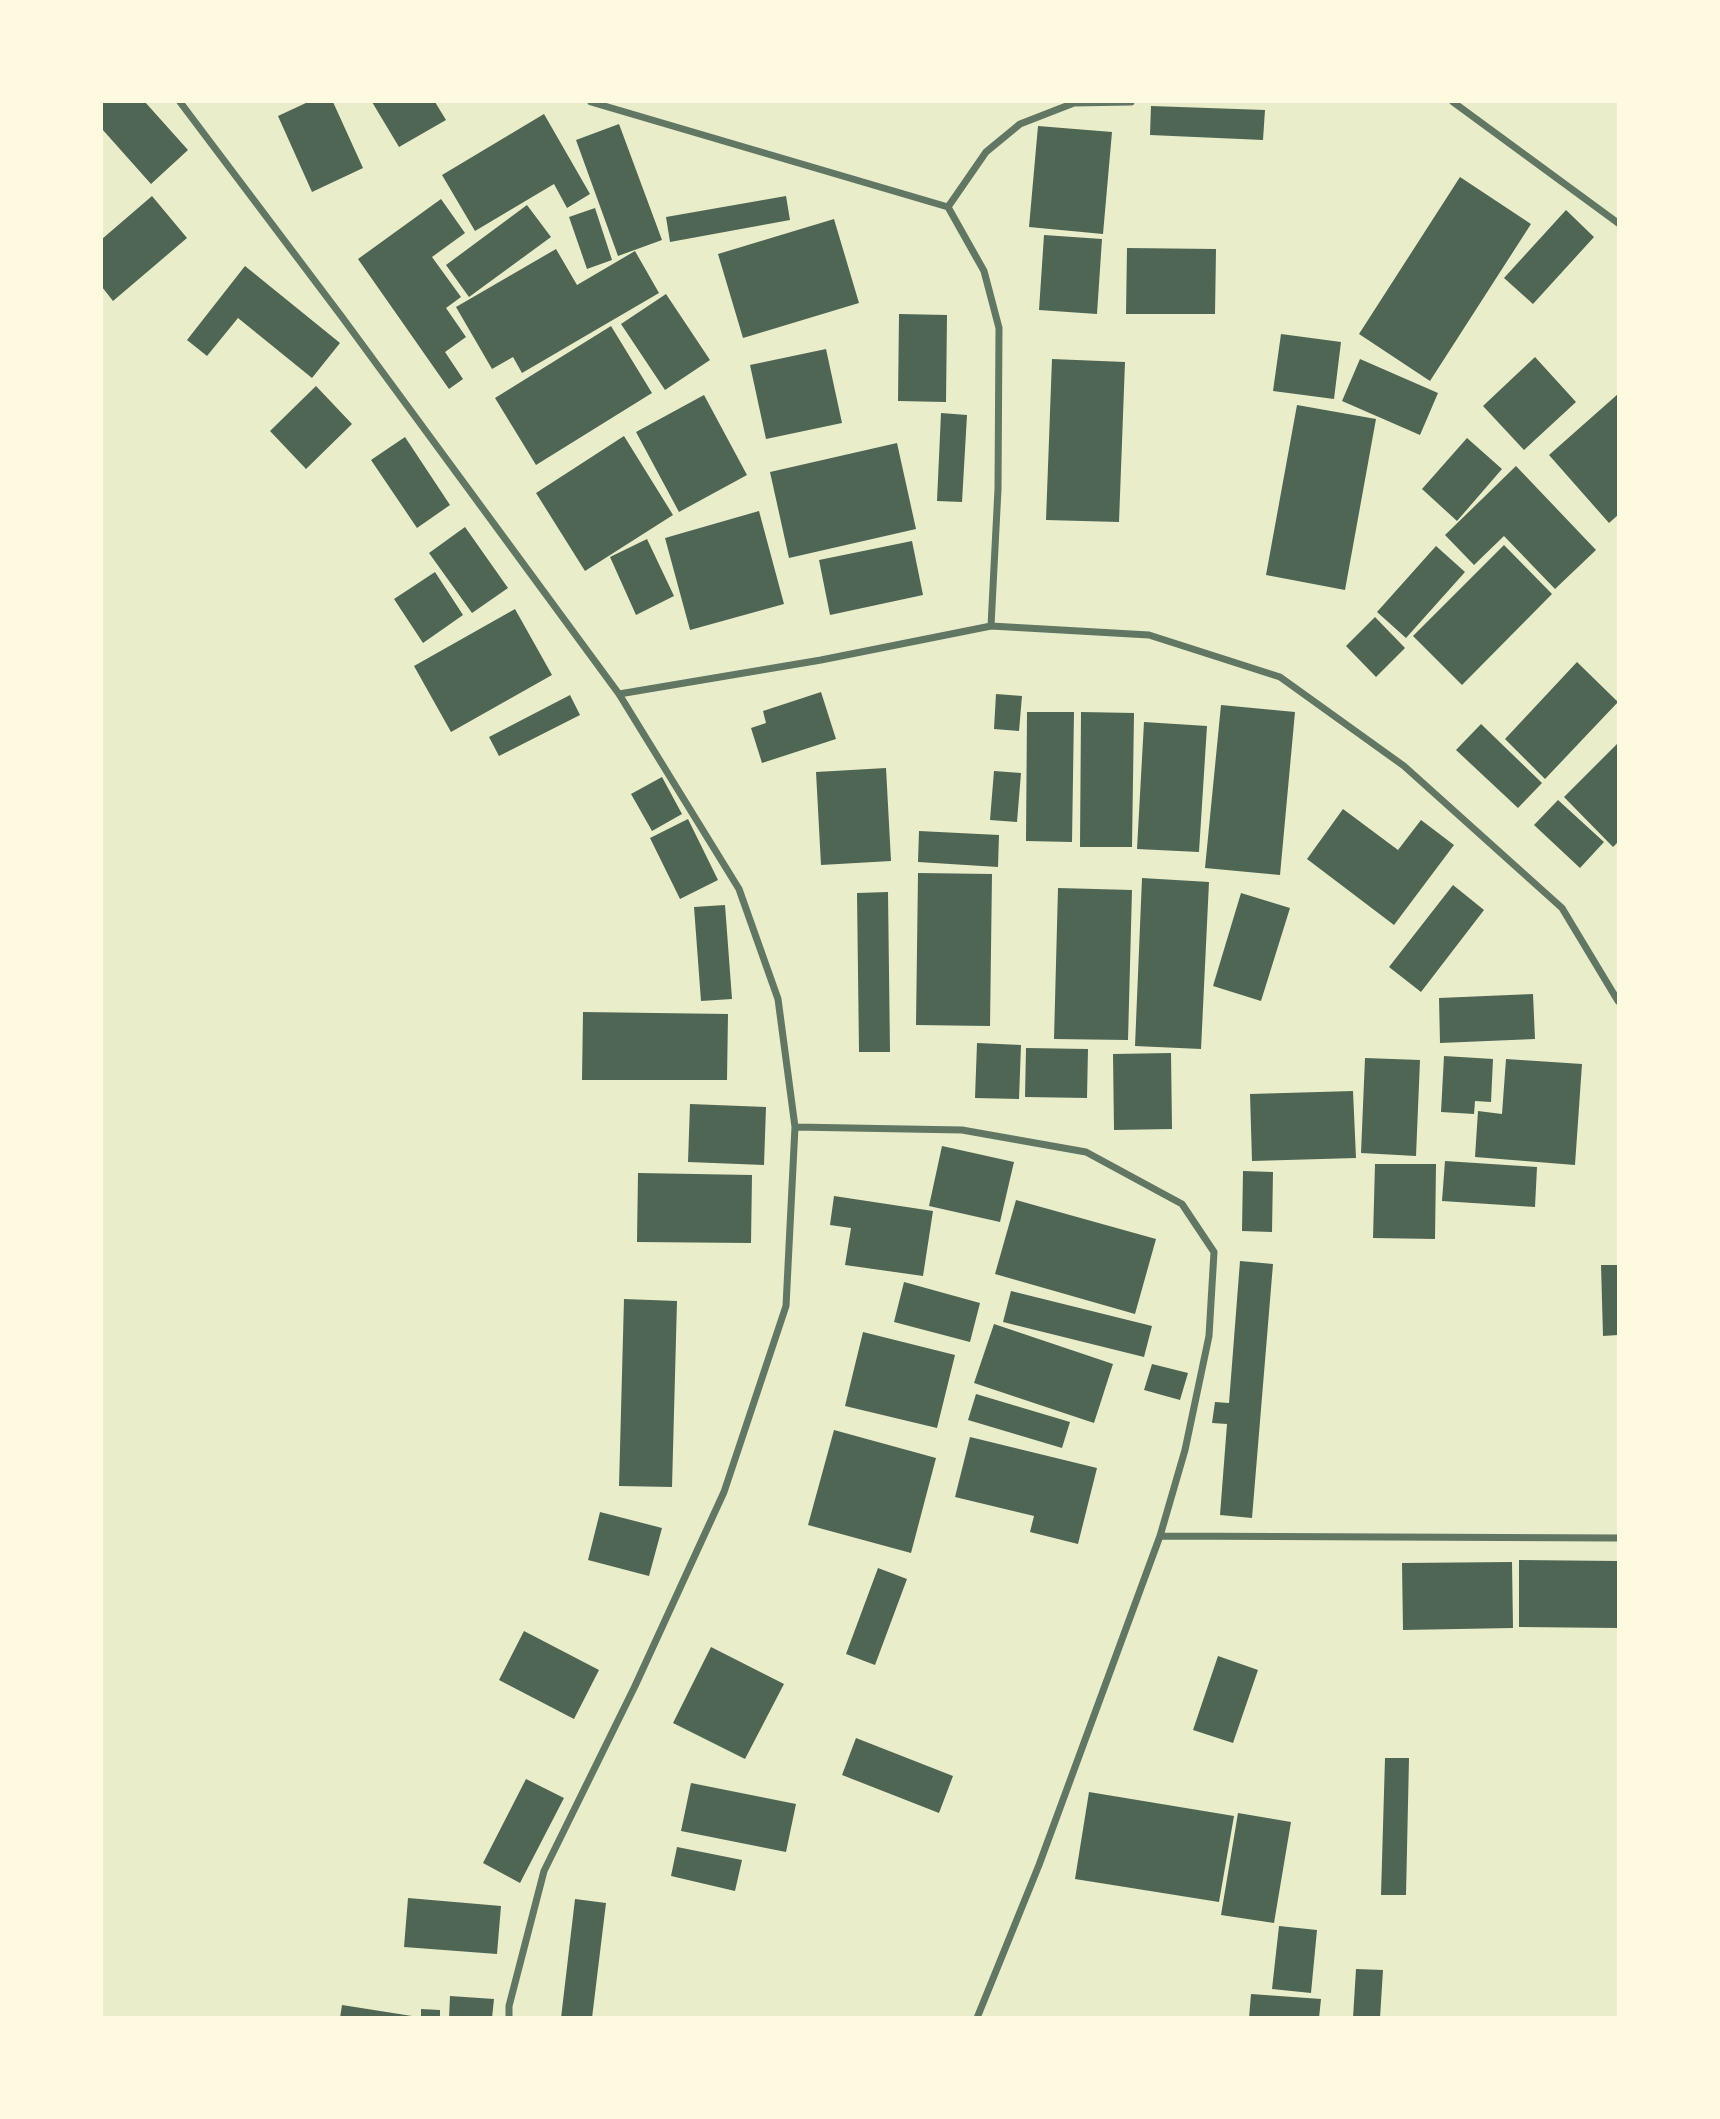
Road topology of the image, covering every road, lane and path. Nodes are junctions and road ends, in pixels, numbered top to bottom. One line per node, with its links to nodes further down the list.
1 (180, 102): 8 (street)
2 (591, 102): 5 (street)
3 (1131, 102): 5 (street)
4 (1454, 102): 6 (street)
5 (948, 207): 7 (street)
6 (1619, 223)
7 (991, 626): 8 (street); 9 (street)
8 (619, 694): 10 (street)
9 (1619, 1001)
10 (795, 1127): 11 (street); 13 (street)
11 (1160, 1536): 12 (street); 14 (street)
12 (1619, 1538)
13 (509, 2018)
14 (977, 2018)

